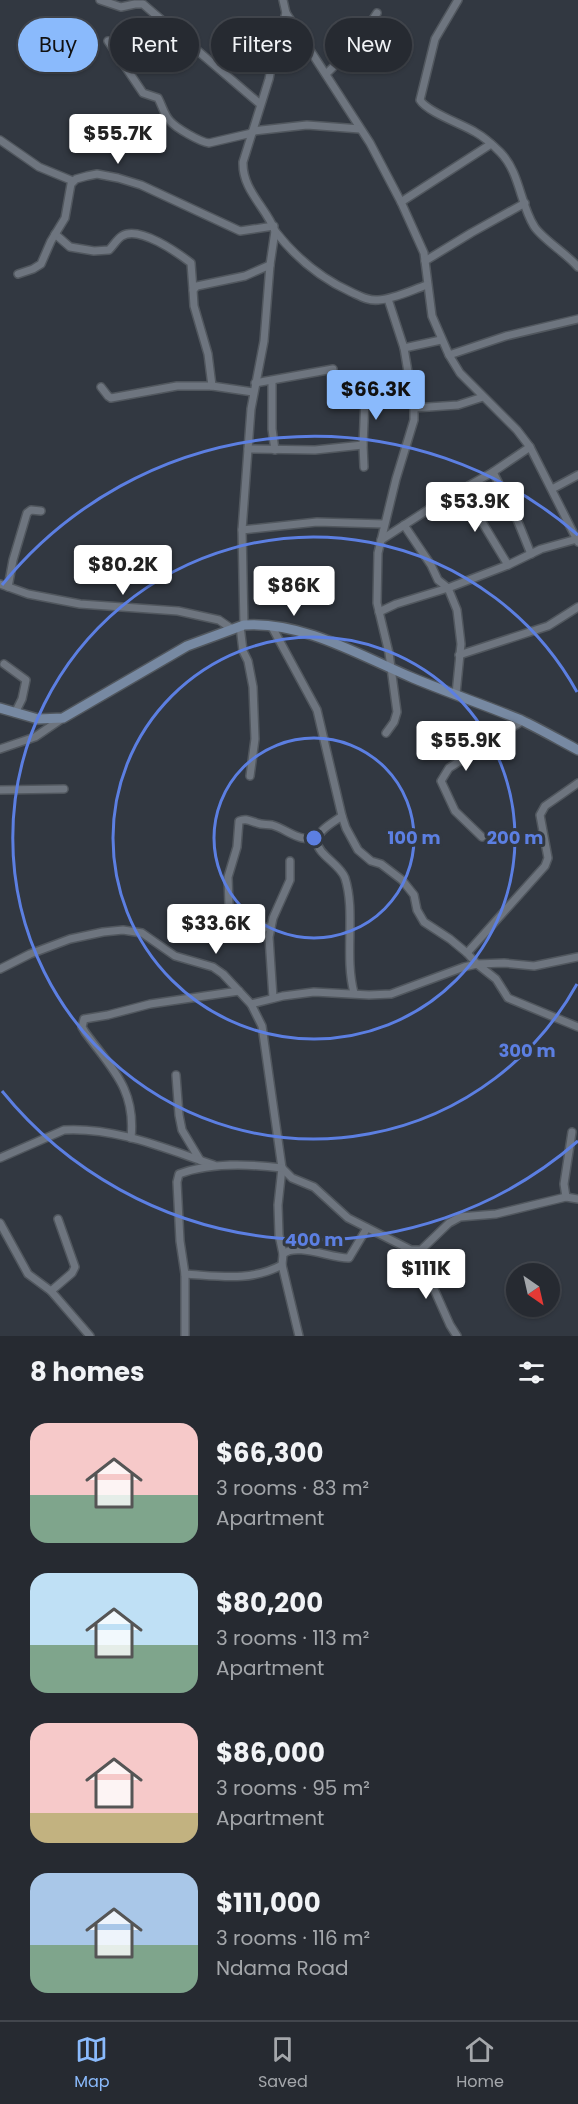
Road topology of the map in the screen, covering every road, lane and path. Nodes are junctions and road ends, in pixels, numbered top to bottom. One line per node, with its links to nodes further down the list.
1 (100, 0): 8 (street)
2 (283, 0): 4 (street)
3 (458, 0): 12 (street)
4 (286, 13): 7 (street); 8 (street)
5 (376, 13): 7 (street)
6 (108, 41): 10 (street)
7 (326, 74): 9 (street)
8 (260, 104): 10 (street)
9 (360, 129): 10 (street); 14 (street)
10 (252, 132): 16 (street)
11 (0, 140): 13 (street)
12 (491, 144): 14 (street); 15 (street)
13 (73, 181): 16 (street); 17 (street)
14 (401, 202): 20 (street)
15 (525, 203): 19 (street); 20 (street)
16 (274, 228): 21 (street); 26 (street)
17 (54, 234): 23 (street); 25 (street)
18 (578, 252): 19 (street)
19 (568, 255): 22 (street)
20 (425, 261): 24 (street)
21 (270, 265): 25 (street); 34 (street)
22 (578, 267)
23 (18, 274)
24 (428, 285): 26 (street); 28 (street)
25 (193, 290): 36 (street)
26 (388, 298): 29 (street)
27 (578, 319): 30 (street)
28 (441, 340): 29 (street); 30 (street)
29 (404, 348): 39 (street)
30 (449, 355): 38 (street)
31 (333, 369): 33 (street)
32 (366, 376): 40 (street)
33 (272, 381): 34 (street); 43 (street)
34 (255, 383): 37 (street)
35 (101, 387): 36 (street)
36 (212, 387): 37 (street)
37 (253, 392): 42 (street)
38 (483, 397): 39 (street); 41 (street)
39 (414, 408): 50 (street)
40 (363, 445): 43 (street); 44 (street)
41 (530, 447): 45 (street); 48 (street)
42 (248, 449): 43 (street); 52 (street)
43 (275, 450)
44 (364, 467)
45 (493, 472): 47 (street); 55 (street)
46 (578, 475): 48 (street)
47 (462, 489): 51 (street); 56 (street)
48 (552, 489): 54 (street)
49 (40, 511): 58 (street)
50 (384, 524): 52 (street); 53 (street)
51 (404, 525): 53 (street); 59 (street)
52 (242, 530): 62 (street)
53 (381, 540): 61 (street)
54 (577, 541): 55 (street)
55 (531, 554): 56 (street)
56 (508, 565): 59 (street)
57 (0, 584): 58 (street)
58 (8, 587): 62 (street)
59 (448, 588): 61 (street); 64 (street)
60 (578, 607): 64 (street)
61 (379, 612): 66 (street)
62 (239, 627): 63 (street); 70 (street); 75 (street)
63 (272, 627): 66 (street); 79 (street)
64 (459, 655): 67 (street)
65 (4, 664): 69 (street)
66 (390, 668): 67 (street); 72 (street)
67 (456, 694): 71 (street)
68 (0, 708): 69 (street)
69 (15, 713): 70 (street)
70 (63, 717): 73 (street)
71 (522, 721): 74 (street); 81 (street)
72 (386, 733)
73 (0, 749)
74 (578, 750)
75 (250, 776)
76 (578, 783): 84 (street)
77 (64, 789): 78 (street)
78 (0, 790)
79 (342, 816): 80 (street); 84 (street)
80 (318, 836): 83 (street); 89 (street)
81 (482, 837)
82 (290, 861): 83 (street)
83 (271, 926): 90 (street)
84 (467, 952): 86 (street)
85 (578, 957): 86 (street)
86 (477, 964): 89 (street); 92 (street)
87 (0, 969): 88 (street)
88 (239, 991): 91 (street); 95 (street)
89 (354, 993): 90 (street)
90 (273, 998): 91 (street)
91 (251, 1004): 99 (street)
92 (578, 1026)
93 (176, 1075): 97 (street)
94 (572, 1132): 100 (street)
95 (131, 1138): 96 (street); 97 (street)
96 (0, 1158)
97 (200, 1160): 98 (street)
98 (217, 1166): 99 (street); 108 (street)
99 (282, 1168): 104 (street); 106 (street)
100 (566, 1197): 101 (street); 105 (street)
101 (578, 1199)
102 (58, 1219): 109 (street)
103 (0, 1223): 109 (street)
104 (367, 1228): 105 (street); 106 (street)
105 (417, 1251): 113 (street)
106 (283, 1254): 107 (street)
107 (282, 1265): 108 (street); 112 (street)
108 (184, 1274): 111 (street)
109 (51, 1291): 110 (street)
110 (90, 1336)
111 (185, 1336)
112 (299, 1336)
113 (457, 1336)

